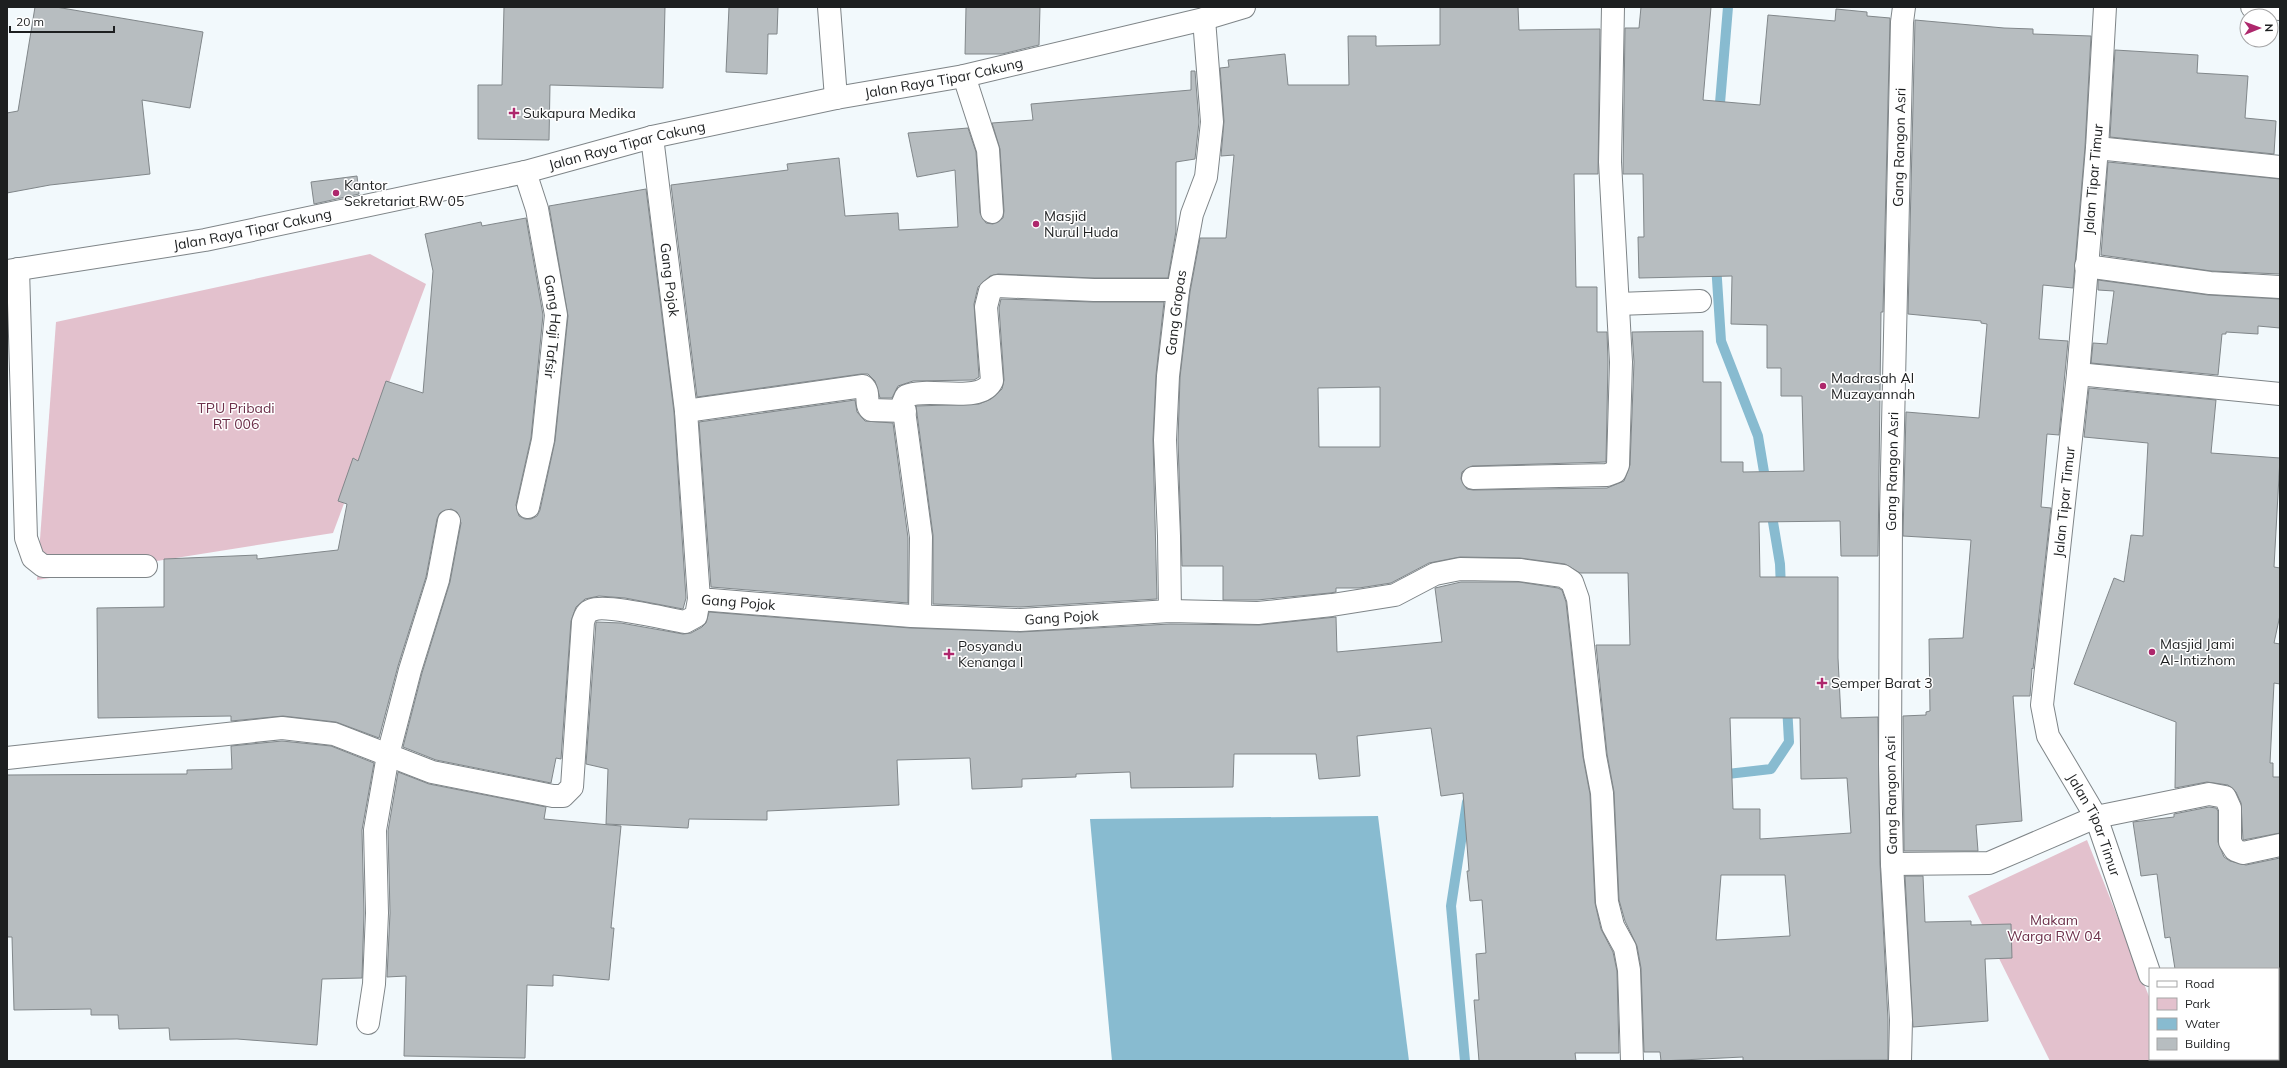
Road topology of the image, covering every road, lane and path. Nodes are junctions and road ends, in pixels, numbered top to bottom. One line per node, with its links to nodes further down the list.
1 (829, 7): 10 (street)
2 (1613, 7): 21 (street)
3 (1904, 7): 37 (street, Gang Rangon Asri)
4 (2105, 7): 12 (street, Jalan Tipar Timur)
5 (2252, 7): 7 (street)
6 (1237, 8): 8 (street, Jalan Raya Tipar Cakung)
7 (2280, 9)
8 (1204, 19): 9 (street, Jalan Raya Tipar Cakung); 19 (street, Gang Gropas)
9 (964, 76): 10 (street, Jalan Raya Tipar Cakung); 15 (street)
10 (836, 98): 11 (street, Jalan Raya Tipar Cakung)
11 (652, 137): 14 (street, Jalan Raya Tipar Cakung); 24 (street, Gang Pojok)
12 (2097, 148): 13 (street); 16 (street, Jalan Tipar Timur)
13 (2280, 167)
14 (526, 172): 17 (street, Jalan Raya Tipar Cakung); 27 (street, Gang Haji Tafsir)
15 (992, 212)
16 (2086, 266): 18 (street); 22 (street, Jalan Tipar Timur)
17 (13, 270): 29 (street)
18 (2280, 288)
19 (1178, 290): 25 (street); 31 (street, Gang Gropas)
20 (1700, 301): 21 (street)
21 (1618, 304): 26 (street)
22 (2078, 374): 23 (street); 35 (street, Jalan Tipar Timur)
23 (2280, 394)
24 (686, 411): 25 (street); 30 (street, Gang Pojok)
25 (905, 411): 32 (street)
26 (1473, 478)
27 (528, 507)
28 (449, 521): 33 (street)
29 (146, 566)
30 (699, 599): 32 (street, Gang Pojok); 33 (street)
31 (1170, 611): 32 (street, Gang Pojok); 40 (street, Gang Pojok)
32 (920, 616)
33 (388, 755): 34 (street); 39 (street)
34 (7, 758)
35 (2096, 817): 36 (street); 37 (street); 38 (street, Jalan Tipar Timur)
36 (2280, 845)
37 (1892, 864): 41 (street, Gang Rangon Asri)
38 (2149, 972)
39 (368, 1023)
40 (1632, 1061)
41 (1900, 1061)

